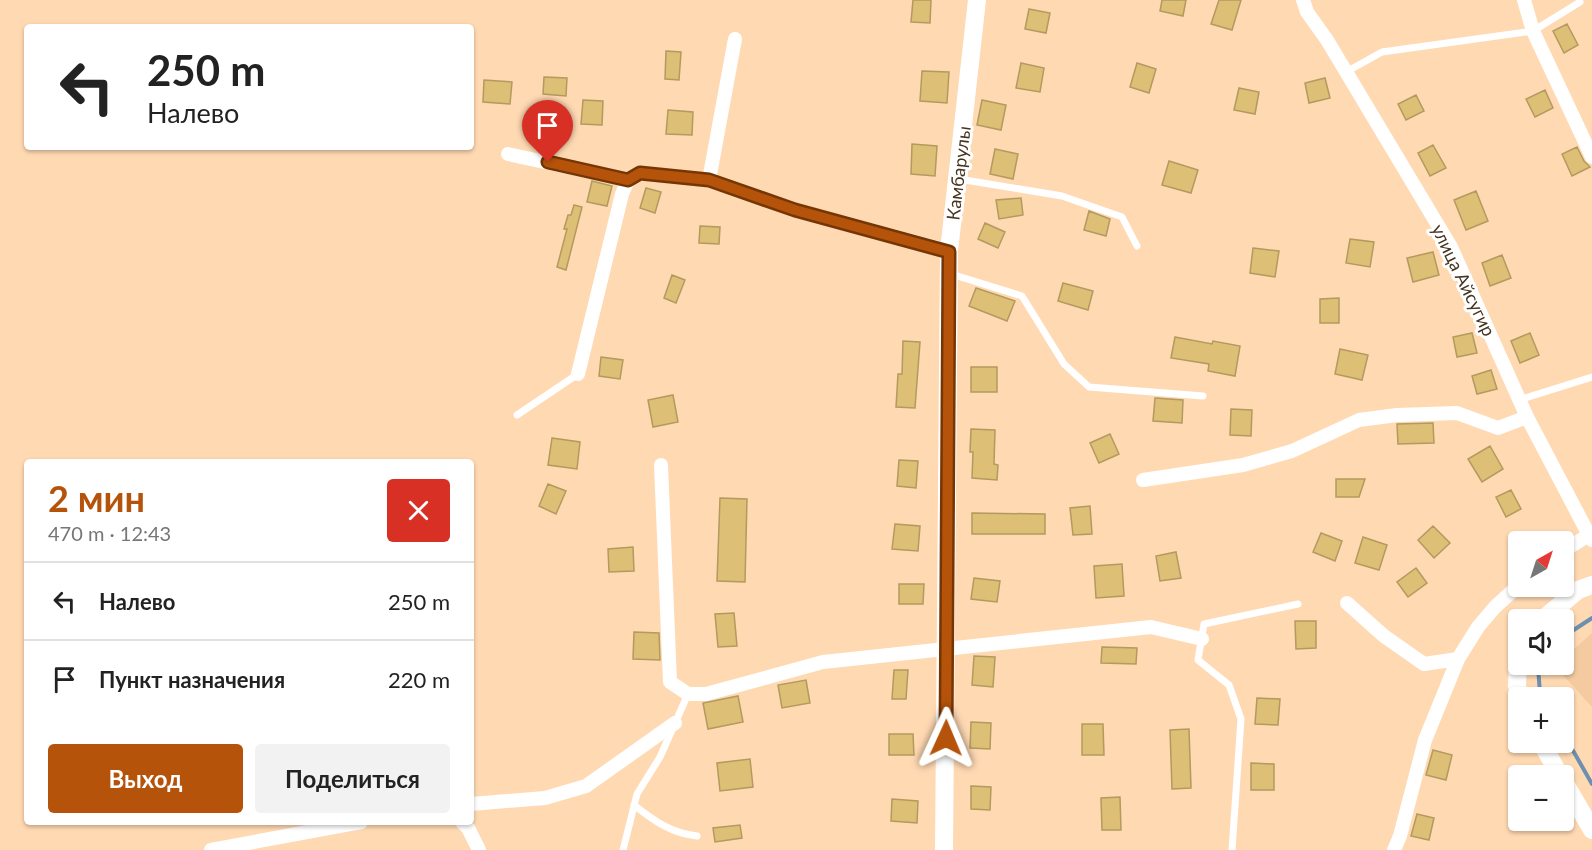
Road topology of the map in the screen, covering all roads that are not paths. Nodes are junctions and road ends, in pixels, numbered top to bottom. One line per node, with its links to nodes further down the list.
1 (978, 0): 10 (street, Камбарулы)
2 (1303, 0): 7 (street, улица Айсугир)
3 (1524, 0): 5 (street)
4 (1580, 2): 5 (lane)
5 (1533, 31): 7 (lane); 9 (street)
6 (735, 39): 12 (street)
7 (1346, 72): 19 (street, улица Айсугир)
8 (508, 154): 11 (street)
9 (1592, 157)
10 (957, 178): 13 (lane); 14 (street, Камбарулы)
11 (628, 180): 12 (street); 16 (street)
12 (709, 180): 14 (street)
13 (1137, 246)
14 (949, 252): 15 (street, Камбарулы)
15 (948, 273): 18 (lane); 32 (street, Камбарулы)
16 (578, 374): 20 (lane)
17 (1592, 377): 19 (lane)
18 (1203, 396)
19 (1519, 400): 21 (street, улица Айсугир)
20 (517, 415)
21 (1527, 417): 23 (street); 24 (street, улица Айсугир)
22 (661, 465): 34 (street)
23 (1143, 480)
24 (1591, 537): 25 (street)
25 (1574, 546)
26 (1592, 585): 30 (street)
27 (1508, 595): 33 (street)
28 (1347, 603): 33 (street)
29 (1298, 604): 31 (lane)
30 (1555, 609)
31 (1202, 639): 32 (street); 47 (lane)
32 (947, 648): 34 (street); 46 (street, Камбарулы)
33 (1458, 659): 48 (street)
34 (688, 694): 35 (lane)
35 (675, 723): 37 (street); 38 (lane)
36 (1574, 799): 41 (street)
37 (474, 804)
38 (634, 805): 42 (lane); 45 (lane)
39 (345, 825): 43 (street)
40 (465, 825): 44 (street)
41 (1592, 830)
42 (697, 836)
43 (211, 850)
44 (479, 850)
45 (623, 850)
46 (944, 850)
47 (1232, 850)
48 (1394, 850)

